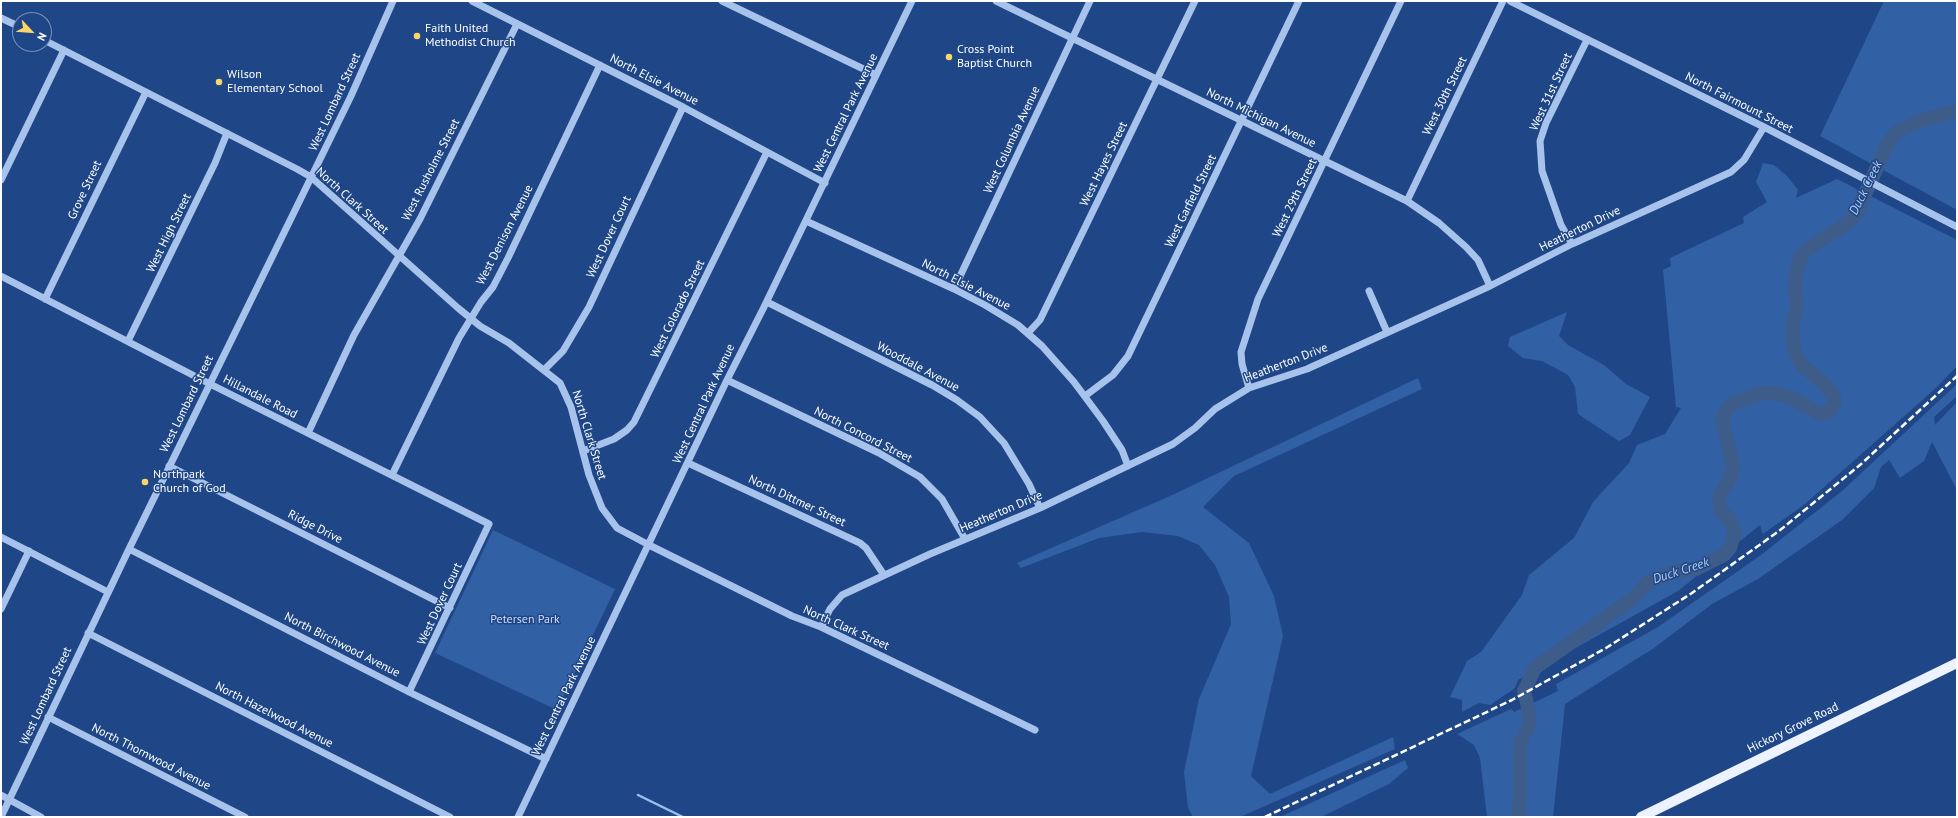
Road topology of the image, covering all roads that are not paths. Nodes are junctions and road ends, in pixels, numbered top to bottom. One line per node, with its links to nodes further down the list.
1 (393, 1): 29 (street, West Lombard Street)
2 (472, 1): 14 (street, North Elsie Avenue)
3 (722, 1): 20 (street)
4 (912, 1): 20 (street, West Central Park Avenue)
5 (996, 1): 15 (street, North Michigan Avenue)
6 (1090, 1): 15 (street, West Columbia Avenue)
7 (1195, 1): 21 (street, West Hayes Street)
8 (1299, 1): 24 (street, West Garfield Street)
9 (1401, 1): 28 (street, West 29th Street)
10 (1502, 1): 32 (street, West 30th Street)
11 (1510, 1): 16 (street, North Fairmount Street)
12 (1, 18): 13 (street)
13 (12, 23)
14 (517, 24): 19 (street, North Elsie Avenue); 36 (street, West Rusholme Street)
15 (1072, 38): 21 (street, North Michigan Avenue); 39 (street, West Columbia Avenue)
16 (1587, 40): 25 (street, North Fairmount Street); 35 (street, West 31st Street)
17 (52, 44): 18 (street, North Clark Street)
18 (64, 50): 22 (street, North Clark Street); 30 (street)
19 (600, 65): 23 (street, North Elsie Avenue); 43 (street, West Denison Avenue)
20 (876, 75): 31 (street, West Central Park Avenue)
21 (1158, 80): 24 (street, North Michigan Avenue); 45 (street, West Hayes Street)
22 (146, 92): 26 (street, North Clark Street); 41 (street, Grove Street)
23 (684, 107): 27 (street, North Elsie Avenue); 47 (street, West Dover Court)
24 (1242, 121): 28 (street, North Michigan Avenue); 51 (street, West Garfield Street)
25 (1764, 127): 34 (street, North Fairmount Street); 35 (street, Heatherton Drive)
26 (227, 132): 29 (street, North Clark Street); 46 (street, West High Street)
27 (767, 152): 31 (street, North Elsie Avenue); 53 (street, West Colorado Street)
28 (1325, 161): 32 (street, North Michigan Avenue); 50 (street, West 29th Street)
29 (311, 177): 36 (street, North Clark Street); 49 (street, West Lombard Street)
30 (1, 180)
31 (824, 182): 33 (street, West Central Park Avenue)
32 (1406, 201): 38 (street, North Michigan Avenue)
33 (806, 221): 39 (street, North Elsie Avenue); 42 (street, West Central Park Avenue)
34 (1957, 227)
35 (1572, 244): 38 (street, Heatherton Drive)
36 (398, 256): 43 (street, North Clark Street); 52 (street, West Rusholme Street)
37 (1, 276): 41 (street, Hillandale Road)
38 (1490, 286): 44 (street, Heatherton Drive)
39 (954, 289): 45 (street, North Elsie Avenue)
40 (1369, 292): 44 (street)
41 (45, 299): 46 (street, Hillandale Road)
42 (767, 302): 48 (street, West Central Park Avenue); 58 (street, Wooddale Avenue)
43 (470, 318): 47 (street, North Clark Street); 57 (street, West Denison Avenue)
44 (1387, 332): 50 (street, Heatherton Drive)
45 (1028, 333): 51 (street, North Elsie Avenue)
46 (128, 341): 49 (street, Hillandale Road)
47 (544, 370): 53 (street, North Clark Street)
48 (727, 380): 54 (street, West Central Park Avenue); 61 (street, North Concord Street)
49 (210, 384): 52 (street, Hillandale Road); 55 (street, West Lombard Street)
50 (1249, 388): 56 (street, Heatherton Drive)
51 (1085, 396): 56 (street, North Elsie Avenue)
52 (308, 433): 57 (street, Hillandale Road)
53 (583, 451): 62 (street, North Clark Street)
54 (688, 463): 62 (street, West Central Park Avenue); 65 (street, North Dittmer Street)
55 (169, 466): 63 (street, West Lombard Street); 68 (street, Ridge Drive)
56 (1128, 466): 58 (street, Heatherton Drive)
57 (392, 475): 59 (street, Hillandale Road)
58 (1040, 508): 61 (street, Heatherton Drive)
59 (490, 524): 68 (street, West Dover Court)
60 (1, 537): 64 (street)
61 (965, 539): 65 (street, Heatherton Drive)
62 (649, 545): 69 (street, North Clark Street); 75 (street, West Central Park Avenue)
63 (129, 548): 66 (street, West Lombard Street); 72 (street, North Birchwood Avenue)
64 (29, 551): 66 (street); 67 (street)
65 (884, 575): 69 (street, Heatherton Drive)
66 (108, 592): 70 (street, West Lombard Street)
67 (1, 608)
68 (450, 608): 72 (street, West Dover Court)
69 (821, 627): 74 (street, North Clark Street)
70 (88, 633): 73 (street, West Lombard Street); 81 (street, North Hazelwood Avenue)
71 (1957, 663): 83 (main road, Hickory Grove Road)
72 (410, 692): 75 (street, North Birchwood Avenue)
73 (48, 717): 77 (street, West Lombard Street); 80 (street, North Thornwood Avenue)
74 (1035, 730)
75 (546, 759): 82 (street, West Central Park Avenue)
76 (1, 795): 77 (street)
77 (9, 801): 78 (street, West Lombard Street); 79 (street)
78 (1, 817)
79 (41, 817)
80 (245, 817)
81 (450, 817)
82 (518, 817)
83 (1641, 817)

